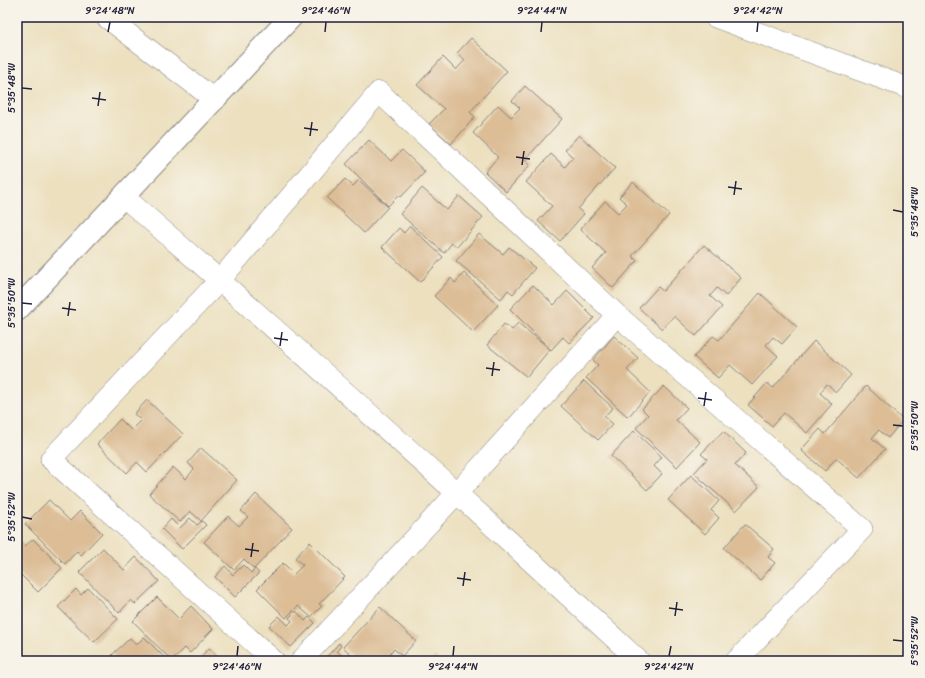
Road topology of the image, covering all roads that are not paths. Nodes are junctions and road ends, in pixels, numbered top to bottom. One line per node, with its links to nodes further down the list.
1 (106, 17): 5 (street)
2 (292, 17): 5 (main road)
3 (715, 17): 4 (street)
4 (908, 88)
5 (215, 100): 6 (main road)
6 (124, 198): 7 (street); 8 (main road)
7 (220, 280): 9 (street); 10 (street); 11 (street)
8 (17, 310)
9 (617, 315): 10 (street); 14 (street)
10 (457, 493): 12 (street); 13 (street)
11 (274, 661)
12 (301, 661)
13 (639, 661)
14 (736, 661)

